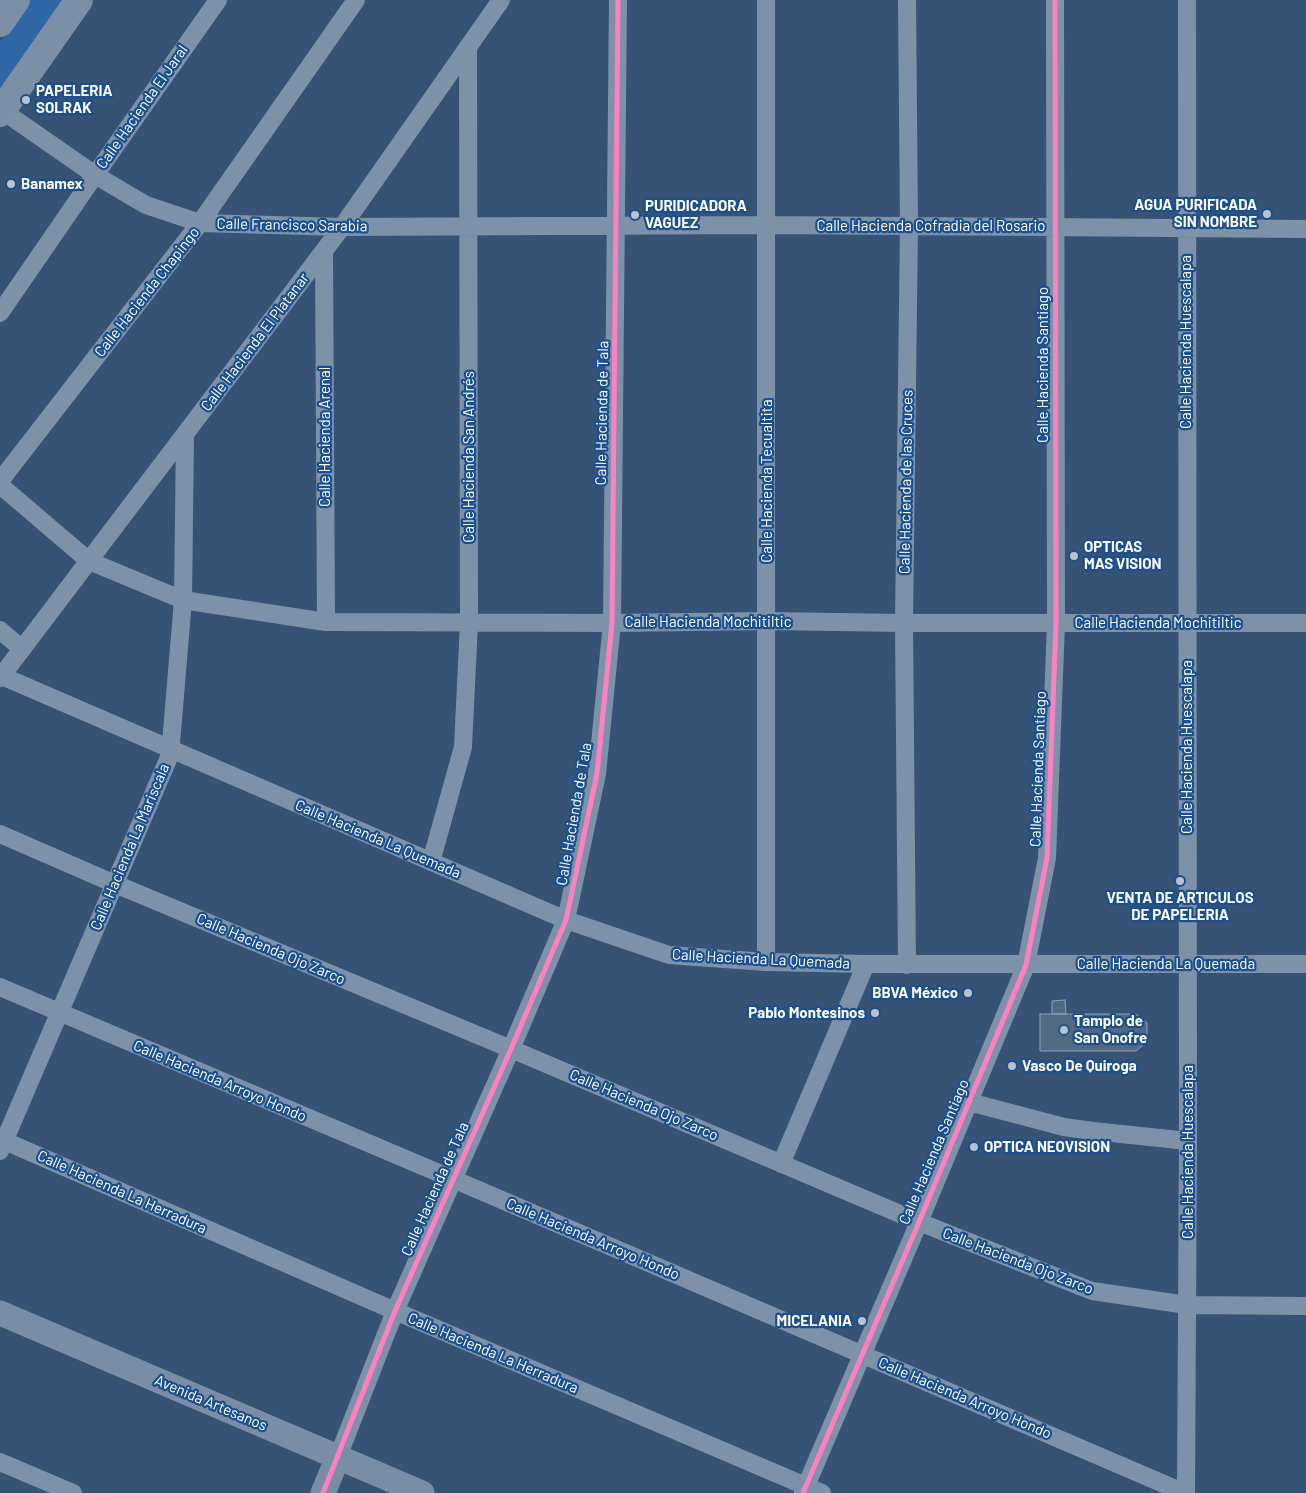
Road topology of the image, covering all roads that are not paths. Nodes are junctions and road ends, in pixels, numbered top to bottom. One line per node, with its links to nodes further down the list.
1 (16, 0): 11 (main road)
2 (79, 0): 13 (main road)
3 (218, 0): 14 (street, Calle Hacienda El Jaral)
4 (356, 0): 15 (street, Calle Hacienda Chapingo)
5 (501, 0): 12 (street, Calle Hacienda El Platanar)
6 (618, 0): 20 (street, Calle Hacienda de Tala)
7 (766, 0): 16 (street, Calle Hacienda Tecualtita)
8 (907, 0): 18 (street, Calle Hacienda de las Cruces)
9 (1055, 0): 21 (street, Calle Hacienda Santiago)
10 (1187, 0): 22 (street, Calle Hacienda Huescalapa)
11 (0, 23)
12 (468, 46): 17 (street, Calle Hacienda San Andrés); 19 (street, Calle Hacienda El Platanar)
13 (1, 111): 14 (street, Calle Francisco Sarabia)
14 (95, 174): 15 (street, Calle Francisco Sarabia); 25 (street, Calle Hacienda El Jaral)
15 (200, 223): 19 (street, Calle Francisco Sarabia); 27 (street, Calle Hacienda Chapingo)
16 (767, 225): 18 (street, Calle Hacienda Cofradia del Rosario); 20 (street, Calle Hacienda Cofradia del Rosario); 31 (street, Calle Hacienda Tecualtita)
17 (468, 226): 19 (street, Calle Francisco Sarabia); 20 (street, Calle Francisco Sarabia); 33 (street, Calle Hacienda San Andrés)
18 (909, 226): 21 (street, Calle Hacienda Cofradia del Rosario); 35 (street, Calle Hacienda de las Cruces)
19 (342, 227): 24 (street, Calle Hacienda El Platanar)
20 (616, 227): 34 (street, Calle Hacienda de Tala)
21 (1056, 227): 22 (street, Calle Hacienda Cofradia del Rosario); 36 (street, Calle Hacienda Santiago)
22 (1186, 228): 23 (street, Calle Hacienda Cofradia del Rosario); 37 (street, Calle Hacienda Huescalapa)
23 (1306, 229)
24 (324, 251): 26 (street, Calle Hacienda El Platanar); 32 (street, Calle Hacienda Arenal)
25 (0, 313)
26 (185, 434): 29 (street, Calle Hacienda El Platanar); 30 (street, Calle Hacienda La Mariscala)
27 (0, 482)
28 (0, 485): 29 (street, Calle Hacienda Mochitiltic)
29 (89, 561): 30 (street, Calle Hacienda Mochitiltic); 40 (street, Calle Hacienda El Platanar)
30 (183, 600): 32 (street, Calle Hacienda Mochitiltic); 42 (street, Calle Hacienda La Mariscala)
31 (767, 621): 34 (street, Calle Hacienda Mochitiltic); 35 (street, Calle Hacienda Mochitiltic); 47 (street, Calle Hacienda Tecualtita)
32 (326, 622): 33 (street, Calle Hacienda Mochitiltic)
33 (469, 623): 34 (street, Calle Hacienda Mochitiltic); 44 (street, Calle Hacienda San Andrés)
34 (612, 623): 46 (street, Calle Hacienda de Tala)
35 (904, 623): 36 (street, Calle Hacienda Mochitiltic); 51 (street, Calle Hacienda de las Cruces)
36 (1056, 623): 37 (street, Calle Hacienda Mochitiltic); 52 (street, Calle Hacienda Santiago)
37 (1187, 623): 38 (street, Calle Hacienda Mochitiltic); 49 (street, Calle Hacienda Huescalapa)
38 (1306, 623)
39 (0, 630): 40 (street)
40 (22, 649): 41 (street, Calle Hacienda El Platanar)
41 (1, 677): 42 (street, Calle Hacienda La Quemada)
42 (170, 748): 44 (street, Calle Hacienda La Quemada); 45 (street, Calle Hacienda La Mariscala)
43 (0, 834): 45 (street, Calle Hacienda Ojo Zarco)
44 (431, 862): 46 (street, Calle Hacienda La Quemada)
45 (115, 884): 54 (street, Calle Hacienda La Mariscala); 55 (street, Calle Hacienda Ojo Zarco)
46 (566, 920): 47 (street, Calle Hacienda La Quemada); 55 (street, Calle Hacienda de Tala)
47 (766, 962): 48 (street, Calle Hacienda La Quemada)
48 (866, 964): 51 (street, Calle Hacienda La Quemada); 59 (street)
49 (1188, 964): 50 (street, Calle Hacienda La Quemada); 52 (street, Calle Hacienda La Quemada); 57 (street, Calle Hacienda Huescalapa)
50 (1306, 964)
51 (908, 965): 52 (street, Calle Hacienda La Quemada)
52 (1026, 965): 56 (street, Calle Hacienda Santiago)
53 (0, 987): 54 (street, Calle Hacienda Arroyo Hondo)
54 (59, 1013): 58 (street, Calle Hacienda La Mariscala); 60 (street, Calle Hacienda Arroyo Hondo)
55 (512, 1048): 59 (street, Calle Hacienda Ojo Zarco); 60 (street, Calle Hacienda de Tala)
56 (969, 1102): 57 (street); 61 (street, Calle Hacienda Santiago)
57 (1188, 1141): 62 (street, Calle Hacienda Huescalapa)
58 (2, 1144): 64 (street, Calle Hacienda La Herradura)
59 (781, 1164): 61 (street, Calle Hacienda Ojo Zarco)
60 (453, 1179): 64 (street, Calle Hacienda de Tala); 66 (street, Calle Hacienda Arroyo Hondo)
61 (919, 1222): 62 (street, Calle Hacienda Ojo Zarco); 66 (street, Calle Hacienda Santiago)
62 (1187, 1305): 63 (street, Calle Hacienda Ojo Zarco); 74 (street, Calle Hacienda Huescalapa)
63 (1306, 1306)
64 (395, 1311): 67 (street, Calle Hacienda de Tala); 69 (street, Calle Hacienda La Herradura)
65 (0, 1313): 67 (main road, Avenida Artesanos)
66 (862, 1354): 69 (street, Calle Hacienda Santiago); 74 (street, Calle Hacienda Arroyo Hondo)
67 (338, 1457): 71 (main road, Calle Hacienda de Tala); 72 (main road, Avenida Artesanos)
68 (0, 1462): 70 (street)
69 (805, 1490): 73 (street, Calle Hacienda La Herradura)
70 (73, 1493)
71 (323, 1493)
72 (422, 1493)
73 (822, 1493)
74 (1186, 1493)

